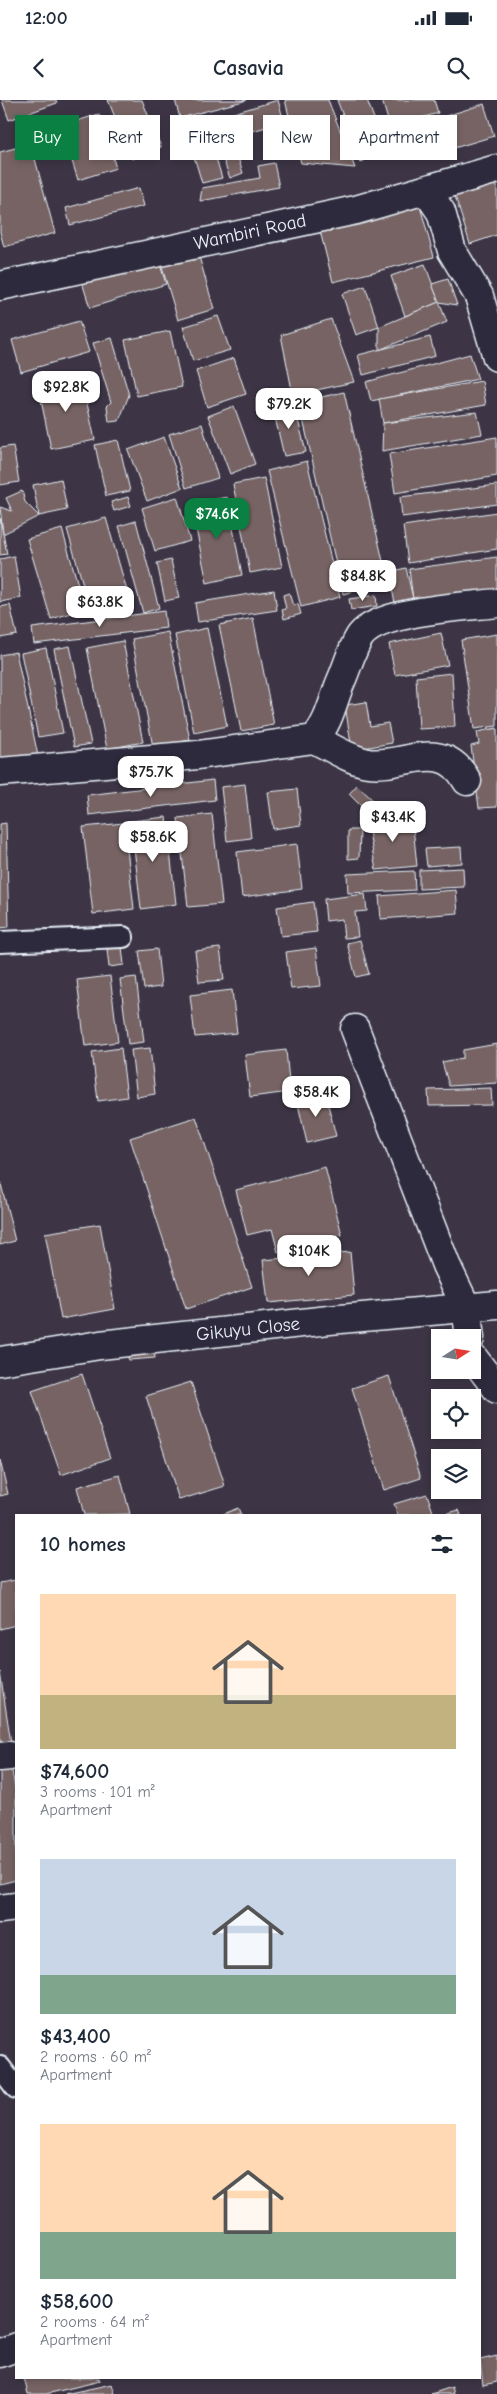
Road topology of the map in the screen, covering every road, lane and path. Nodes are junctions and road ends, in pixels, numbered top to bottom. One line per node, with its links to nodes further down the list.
1 (497, 169): 2 (street, Wambiri Road)
2 (426, 190): 3 (street, Wambiri Road); 4 (street)
3 (0, 286)
4 (497, 357)
5 (497, 603): 6 (street)
6 (314, 739): 7 (street); 8 (street)
7 (0, 772)
8 (467, 781)
9 (123, 937): 10 (lane)
10 (0, 942)
11 (355, 1029): 13 (street)
12 (497, 1304): 13 (street, Gikuyu Close)
13 (466, 1307): 14 (street); 15 (street, Gikuyu Close)
14 (469, 1329)
15 (0, 1361)
16 (481, 1368): 17 (street)
17 (497, 1389)
18 (15, 1907): 19 (street)
19 (0, 1909)
20 (0, 2068): 21 (lane)
21 (15, 2087)
22 (15, 2347): 23 (street)
23 (0, 2352)

